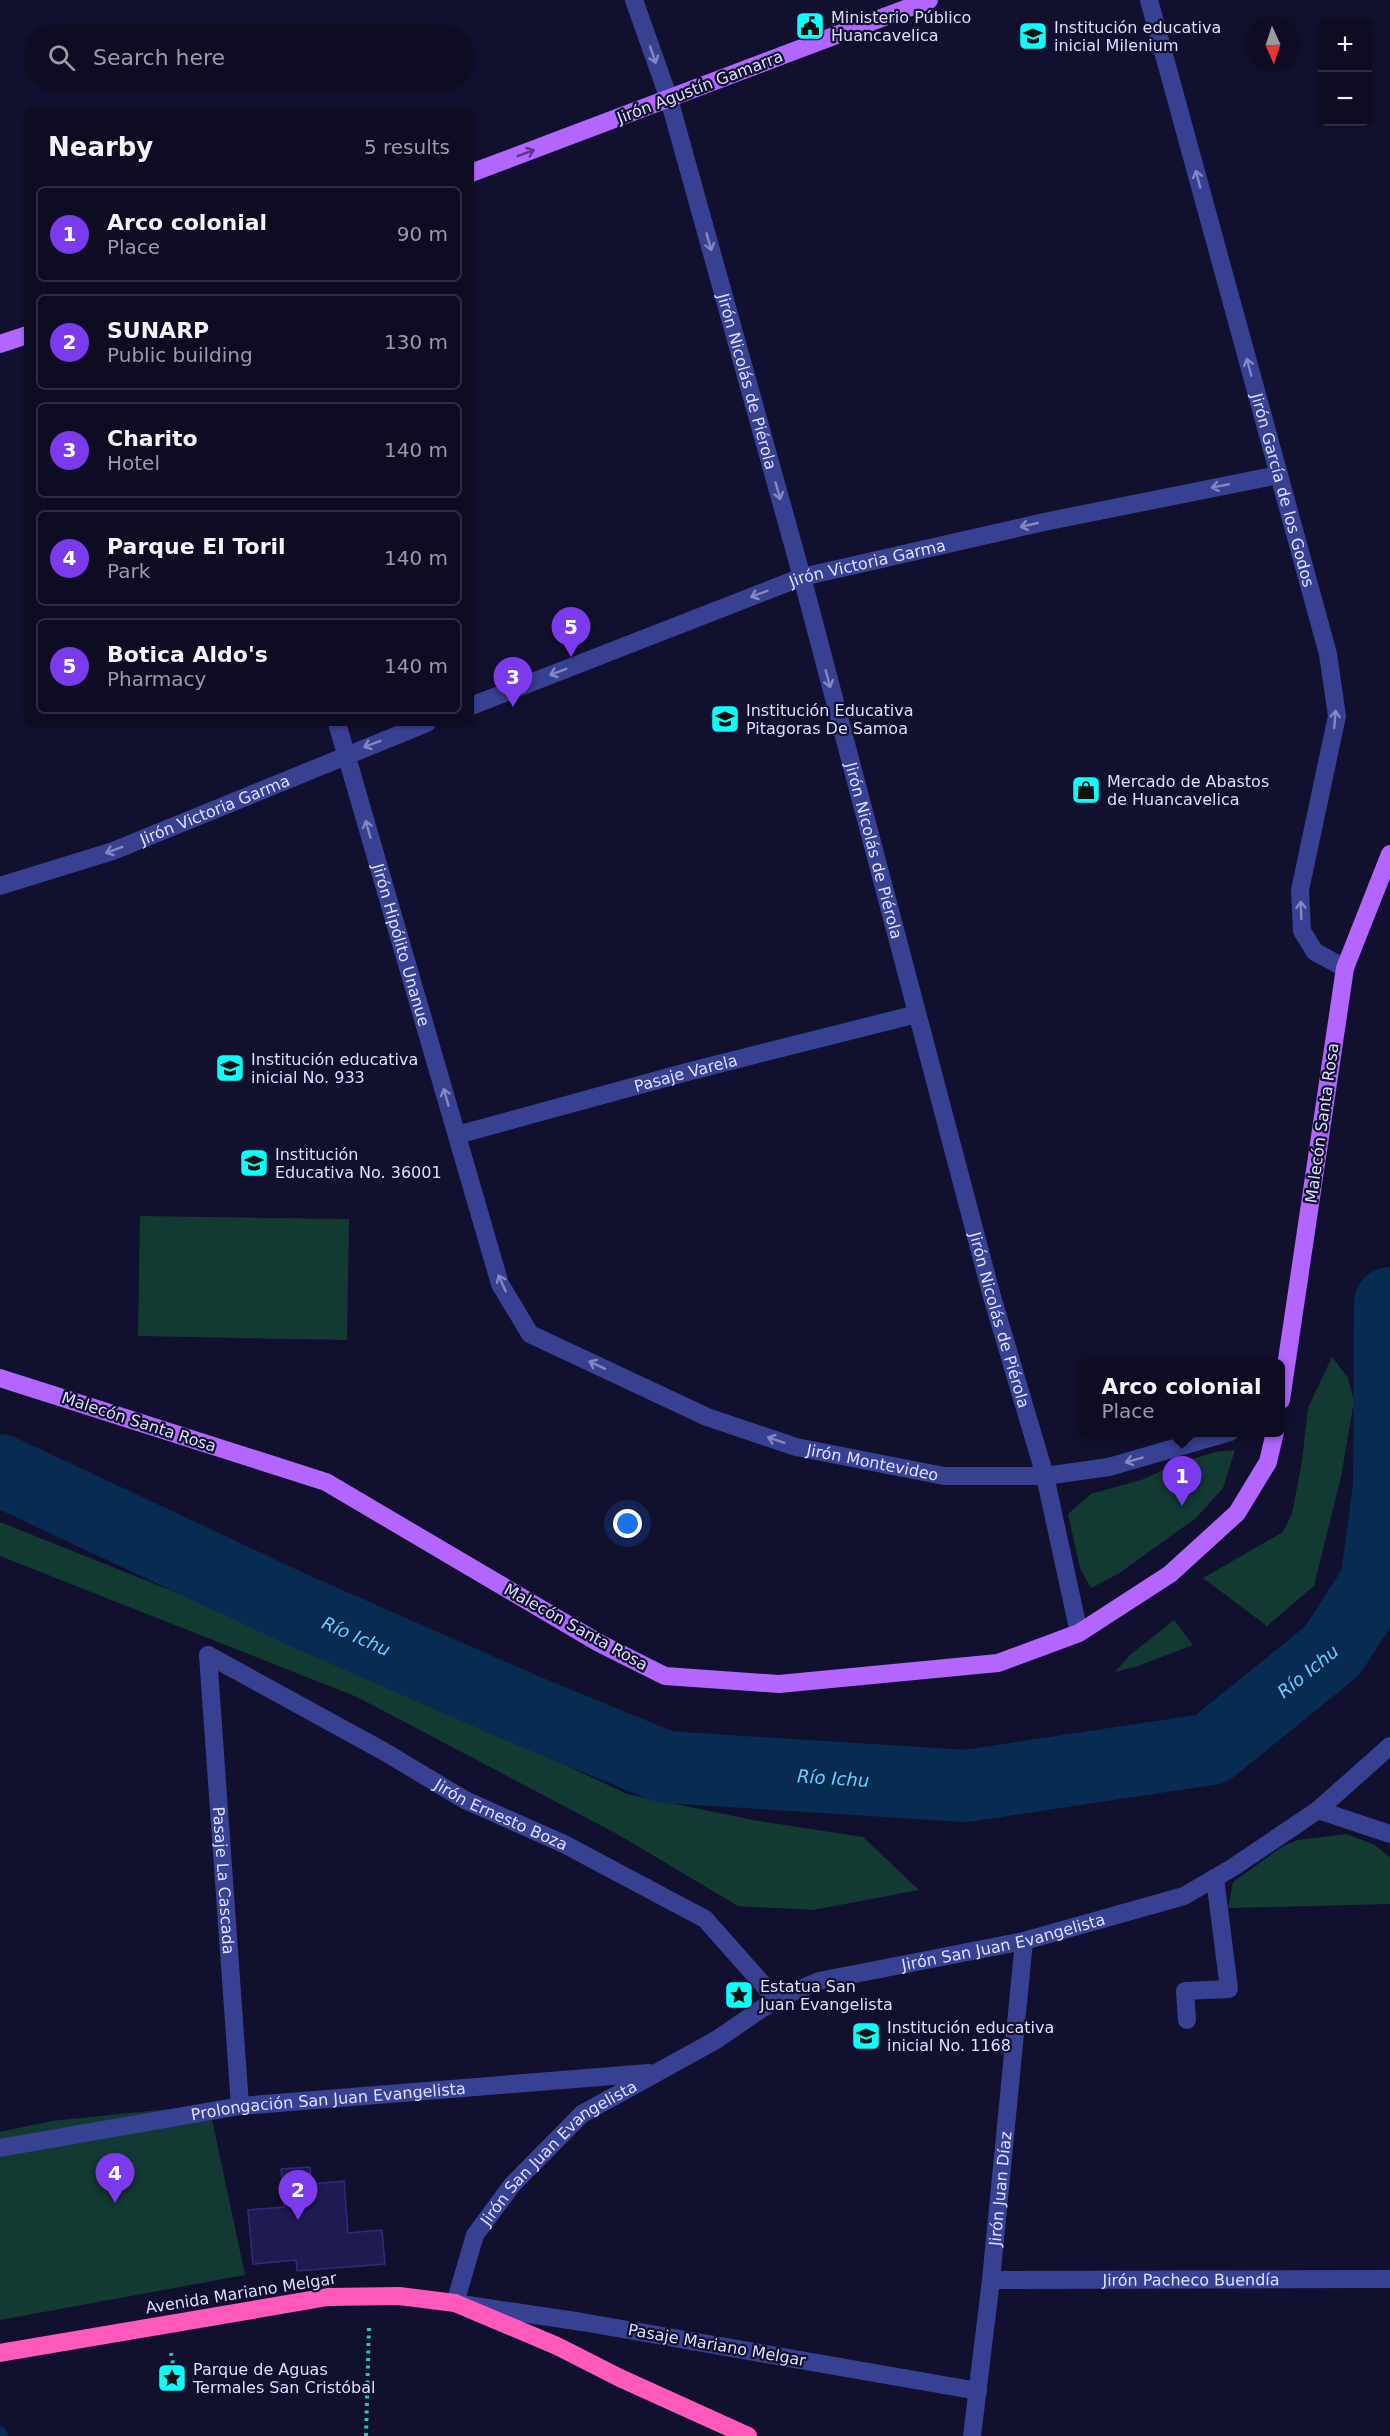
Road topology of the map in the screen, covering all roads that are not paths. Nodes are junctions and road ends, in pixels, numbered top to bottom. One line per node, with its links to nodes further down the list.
1 (634, 0): 4 (street, Jirón Nicolás de Piérola, one-way to 4)
2 (929, 0): 4 (main road, Jirón Agustín Gamarra)
3 (1149, 0): 8 (street, Jirón García de los Godos, one-way to 3)
4 (669, 99): 5 (main road, Jirón Agustín Gamarra, one-way to 4); 9 (street, Jirón Nicolás de Piérola, one-way to 9)
5 (474, 173)
6 (24, 336): 7 (main road)
7 (0, 344)
8 (1278, 475): 9 (street, Jirón Victoria Garma, one-way to 9); 16 (street, Jirón García de los Godos, one-way to 8)
9 (802, 577): 10 (street, Jirón Victoria Garma, one-way to 10); 17 (street, Jirón Nicolás de Piérola, one-way to 17)
10 (474, 705)
11 (338, 726): 13 (street, Jirón Hipólito Unanue)
12 (418, 726): 13 (street, Jirón Victoria Garma, one-way to 13)
13 (346, 754): 15 (street, Jirón Victoria Garma, one-way to 15); 18 (street, Jirón Hipólito Unanue, one-way to 13)
14 (1390, 854): 16 (main road, Malecón Santa Rosa)
15 (0, 886)
16 (1345, 968): 20 (main road, Malecón Santa Rosa)
17 (917, 1014): 18 (street, Pasaje Varela); 24 (street, Jirón Nicolás de Piérola)
18 (457, 1135): 19 (street, Jirón Hipólito Unanue, one-way to 18)
19 (530, 1334): 24 (street, Jirón Montevideo, one-way to 19)
20 (1285, 1373)
21 (0, 1378): 25 (main road, Malecón Santa Rosa)
22 (1213, 1437): 24 (street, Jirón Montevideo, one-way to 24)
23 (1274, 1437): 25 (main road, Malecón Santa Rosa)
24 (1045, 1476): 25 (street, Jirón Nicolás de Piérola)
25 (1079, 1634)
26 (208, 1655): 32 (street, Jirón Ernesto Boza); 35 (street, Pasaje La Cascada)
27 (1390, 1746): 28 (street, Jirón San Juan Evangelista)
28 (1318, 1810): 29 (street); 30 (street, Jirón San Juan Evangelista)
29 (1390, 1834)
30 (1215, 1878): 31 (street, Jirón San Juan Evangelista); 33 (street)
31 (1024, 1941): 32 (street, Jirón San Juan Evangelista); 38 (street, Jirón Juan Díaz)
32 (776, 1999): 34 (street, Jirón San Juan Evangelista)
33 (1187, 2020)
34 (657, 2073): 35 (street, Prolongación San Juan Evangelista); 39 (street, Jirón San Juan Evangelista)
35 (240, 2106): 36 (street, Prolongación San Juan Evangelista)
36 (0, 2148)
37 (1390, 2278): 38 (street, Jirón Pacheco Buendía)
38 (991, 2280): 41 (street, Jirón Juan Díaz)
39 (455, 2303): 40 (highway, Avenida Mariano Melgar); 41 (street, Pasaje Mariano Melgar); 42 (highway, Avenida Mariano Melgar)
40 (0, 2353)
41 (978, 2391): 43 (street, Jirón Juan Díaz)
42 (748, 2436)
43 (972, 2436)

